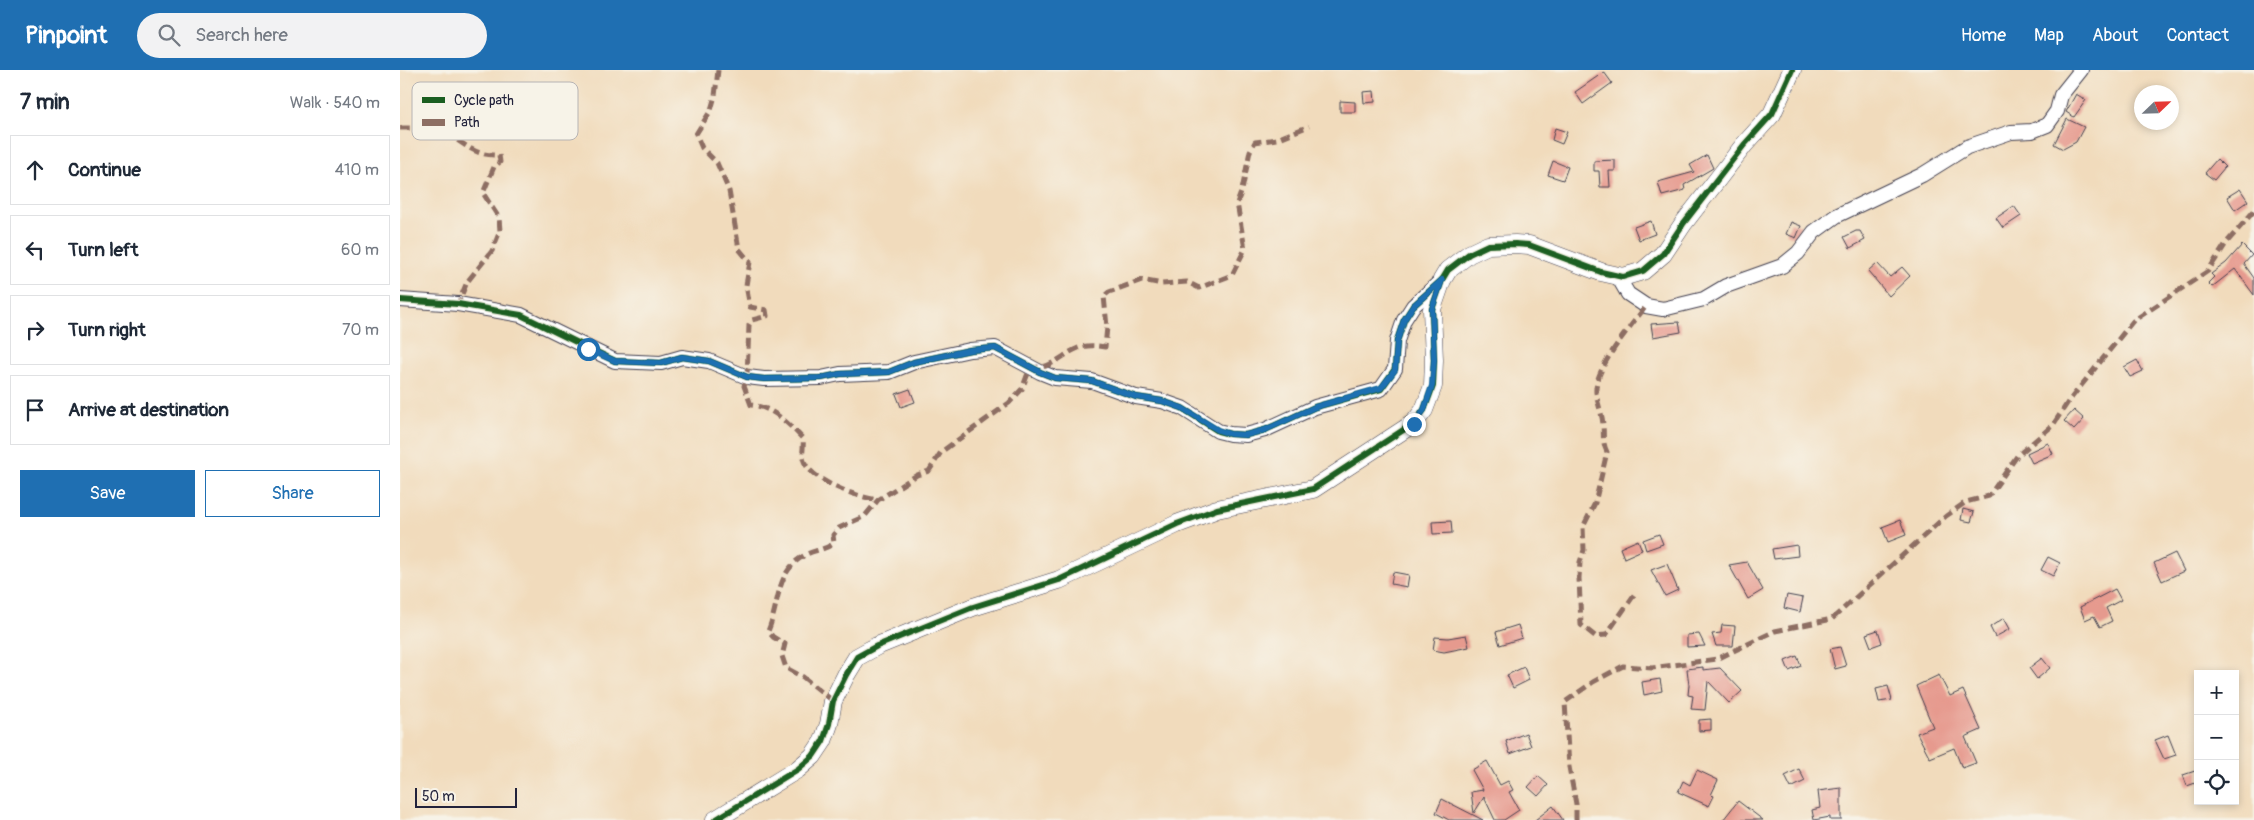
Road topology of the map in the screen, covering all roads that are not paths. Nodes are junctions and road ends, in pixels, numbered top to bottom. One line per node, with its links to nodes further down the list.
1 (1792, 70): 3 (street)
2 (2081, 70): 3 (street)
3 (1617, 275): 4 (street)
4 (1442, 280): 5 (street); 6 (street)
5 (400, 300)
6 (715, 820)

